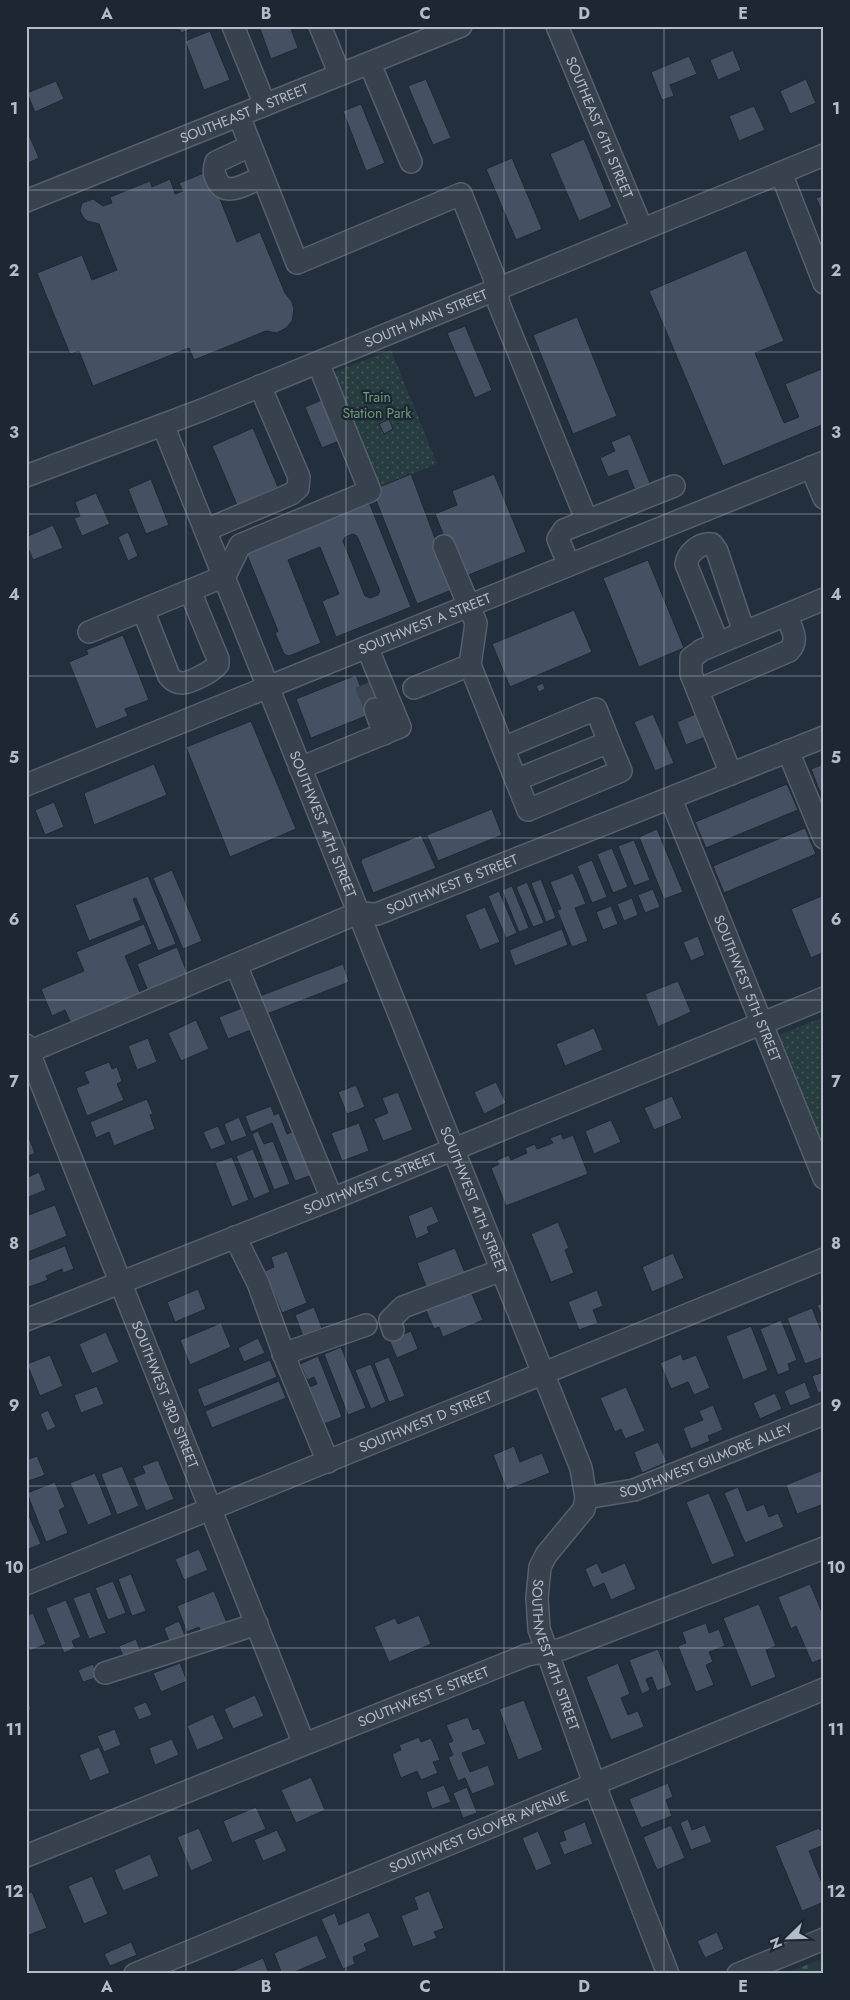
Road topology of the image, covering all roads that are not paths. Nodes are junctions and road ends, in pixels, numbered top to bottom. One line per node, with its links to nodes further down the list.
1 (233, 26): 7 (street)
2 (320, 26): 6 (street)
3 (462, 26): 5 (street, SOUTHEAST A STREET)
4 (557, 26): 15 (street, SOUTHEAST 6TH STREET)
5 (370, 64): 6 (street, SOUTHEAST A STREET); 11 (street)
6 (340, 75): 7 (street, SOUTHEAST A STREET)
7 (265, 105): 8 (street, SOUTHEAST A STREET)
8 (239, 116): 9 (street); 14 (street, SOUTHEAST A STREET)
9 (250, 146): 13 (street); 13 (street)
10 (824, 155): 12 (street, SOUTH MAIN STREET)
11 (411, 162)
12 (781, 173): 15 (street, SOUTH MAIN STREET); 16 (street)
13 (262, 177): 17 (street)
14 (26, 201)
15 (642, 229): 17 (street, SOUTH MAIN STREET)
16 (824, 283)
17 (497, 290): 19 (street, SOUTH MAIN STREET); 25 (street)
18 (323, 374): 29 (street)
19 (260, 386): 20 (street, SOUTH MAIN STREET); 26 (street)
20 (163, 425): 22 (street, SOUTH MAIN STREET); 26 (street, SOUTHWEST 4TH STREET)
21 (817, 465): 24 (street); 28 (street, SOUTHWEST A STREET)
22 (26, 476)
23 (674, 486): 25 (street)
24 (824, 498)
25 (587, 521): 28 (street)
26 (206, 530): 29 (street, SOUTHWEST 4TH STREET)
27 (444, 546): 32 (street)
28 (569, 565): 32 (street, SOUTHWEST A STREET)
29 (225, 576): 30 (street); 40 (street, SOUTHWEST 4TH STREET)
30 (190, 591): 33 (street); 33 (street)
31 (824, 600): 34 (street)
32 (468, 606): 38 (street); 39 (street, SOUTHWEST A STREET)
33 (143, 610): 35 (street)
34 (786, 615): 36 (street); 42 (street)
35 (89, 632)
36 (744, 632): 37 (street); 37 (street)
37 (718, 643): 42 (street)
38 (470, 665): 41 (street); 47 (street)
39 (369, 666): 40 (street, SOUTHWEST A STREET); 44 (street)
40 (269, 686): 49 (street, SOUTHWEST 4TH STREET); 52 (street, SOUTHWEST A STREET)
41 (414, 688)
42 (698, 690): 50 (street)
43 (375, 708): 44 (street)
44 (384, 734): 49 (street)
45 (824, 737): 48 (street, SOUTHWEST B STREET)
46 (609, 742): 47 (street); 51 (street); 51 (street)
47 (503, 748): 51 (street)
48 (788, 751): 50 (street, SOUTHWEST B STREET); 54 (street)
49 (300, 768): 55 (street, SOUTHWEST 4TH STREET)
50 (731, 774): 53 (street, SOUTHWEST B STREET)
51 (516, 780)
52 (26, 785)
53 (671, 799): 55 (street, SOUTHWEST B STREET); 58 (street, SOUTHWEST 5TH STREET)
54 (824, 838)
55 (358, 913): 56 (street, SOUTHWEST B STREET); 60 (street, SOUTHWEST 4TH STREET)
56 (236, 965): 59 (street, SOUTHWEST B STREET); 62 (street)
57 (824, 998): 58 (street, SOUTHWEST C STREET)
58 (761, 1023): 60 (street, SOUTHWEST C STREET); 61 (street, SOUTHWEST 5TH STREET)
59 (27, 1050): 66 (street, SOUTHWEST 3RD STREET)
60 (454, 1148): 62 (street, SOUTHWEST C STREET); 65 (street, SOUTHWEST 4TH STREET)
61 (824, 1178)
62 (332, 1199): 63 (street, SOUTHWEST C STREET)
63 (236, 1237): 66 (street, SOUTHWEST C STREET); 70 (street)
64 (824, 1259): 71 (street, SOUTHWEST D STREET)
65 (502, 1270): 69 (street); 71 (street, SOUTHWEST 4TH STREET)
66 (121, 1282): 67 (street, SOUTHWEST C STREET); 75 (street, SOUTHWEST 3RD STREET)
67 (26, 1320)
68 (366, 1325): 70 (street)
69 (393, 1330)
70 (283, 1354): 73 (street)
71 (544, 1373): 73 (street, SOUTHWEST D STREET); 74 (street, SOUTHWEST 4TH STREET)
72 (824, 1414): 74 (street, SOUTHWEST GILMORE ALLEY)
73 (328, 1462): 75 (street, SOUTHWEST D STREET)
74 (586, 1498): 79 (street, SOUTHWEST 4TH STREET)
75 (212, 1510): 77 (street, SOUTHWEST D STREET); 78 (street, SOUTHWEST 3RD STREET)
76 (824, 1548): 79 (street, SOUTHWEST E STREET)
77 (26, 1584)
78 (257, 1624): 80 (street); 82 (street, SOUTHWEST 3RD STREET)
79 (546, 1650): 82 (street, SOUTHWEST E STREET); 83 (street, SOUTHWEST 4TH STREET)
80 (105, 1673)
81 (824, 1689): 83 (street, SOUTHWEST GLOVER AVENUE)
82 (304, 1744): 84 (street, SOUTHWEST E STREET)
83 (594, 1783): 86 (street, SOUTHWEST GLOVER AVENUE); 87 (street, SOUTHWEST 4TH STREET)
84 (26, 1856)
85 (824, 1939): 88 (street)
86 (135, 1974)
87 (668, 1974)
88 (738, 1974)

